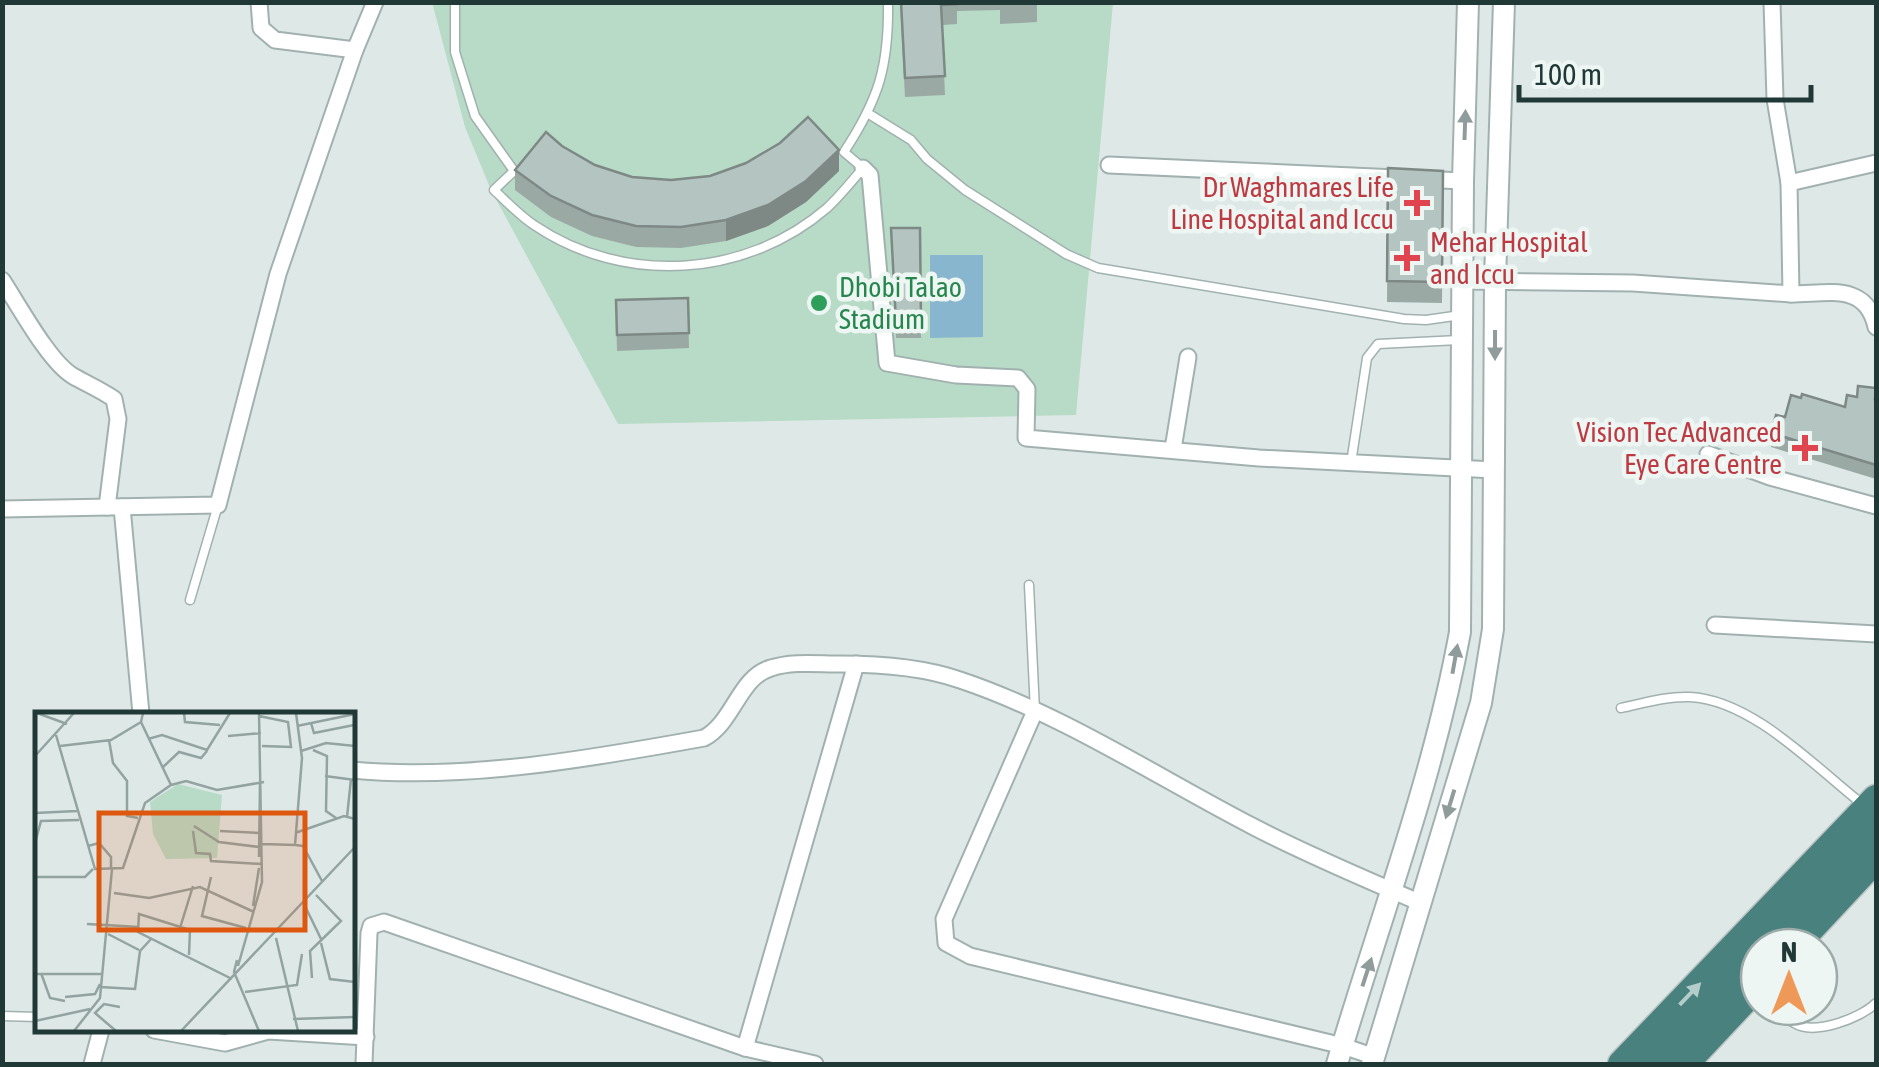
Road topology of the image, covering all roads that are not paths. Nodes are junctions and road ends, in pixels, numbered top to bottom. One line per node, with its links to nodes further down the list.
1 (260, 2): 8 (street)
2 (375, 2): 8 (street)
3 (455, 2): 12 (lane)
4 (888, 2): 9 (lane)
5 (1468, 2): 13 (street, one-way to 5)
6 (1504, 2): 17 (street)
7 (1772, 2): 14 (street)
8 (355, 50): 28 (street)
9 (869, 114): 12 (lane); 19 (lane)
10 (1876, 163): 14 (street)
11 (1108, 165): 13 (street)
12 (863, 168): 23 (street)
13 (1463, 181): 16 (street)
14 (1789, 184): 18 (street)
15 (2, 280): 30 (street)
16 (1462, 280): 17 (street); 19 (street)
17 (1495, 280): 18 (street); 27 (street, one-way to 27)
18 (1791, 294): 20 (street)
19 (1462, 314): 21 (street)
20 (1876, 327)
21 (1462, 340): 25 (lane); 26 (street)
22 (1188, 357): 23 (street)
23 (1173, 449): 25 (street)
24 (1708, 454): 29 (street)
25 (1350, 463): 26 (street)
26 (1464, 470): 27 (street); 43 (street, one-way to 26)
27 (1494, 470): 44 (street, one-way to 44)
28 (218, 505): 30 (street); 33 (lane)
29 (1876, 506)
30 (114, 507): 31 (street); 39 (street)
31 (2, 509)
32 (1029, 584): 38 (lane)
33 (190, 600)
34 (1715, 625): 35 (street)
35 (1876, 634)
36 (856, 664): 38 (street); 40 (street); 58 (street)
37 (1620, 708): 41 (lane)
38 (1035, 711): 43 (street); 59 (street)
39 (141, 712)
40 (355, 770)
41 (1874, 815): 45 (highway); 64 (highway, one-way to 41)
42 (1876, 858): 46 (highway)
43 (1393, 891): 44 (street); 59 (street, one-way to 43)
44 (1421, 902): 60 (street)
45 (1781, 927)
46 (1812, 927)
47 (1739, 974): 65 (highway)
48 (1876, 1003): 52 (lane)
49 (1739, 1007): 66 (highway)
50 (2, 1016): 51 (lane)
51 (35, 1017)
52 (1839, 1023)
53 (100, 1032): 61 (street)
54 (165, 1032): 55 (street)
55 (265, 1032)
56 (284, 1032): 57 (street)
57 (366, 1037): 58 (street); 62 (street)
58 (746, 1048): 63 (street)
59 (1340, 1055): 60 (street)
60 (1373, 1060)
61 (92, 1064)
62 (364, 1064)
63 (814, 1064)
64 (1622, 1064)
65 (1654, 1064)
66 (1684, 1064)

